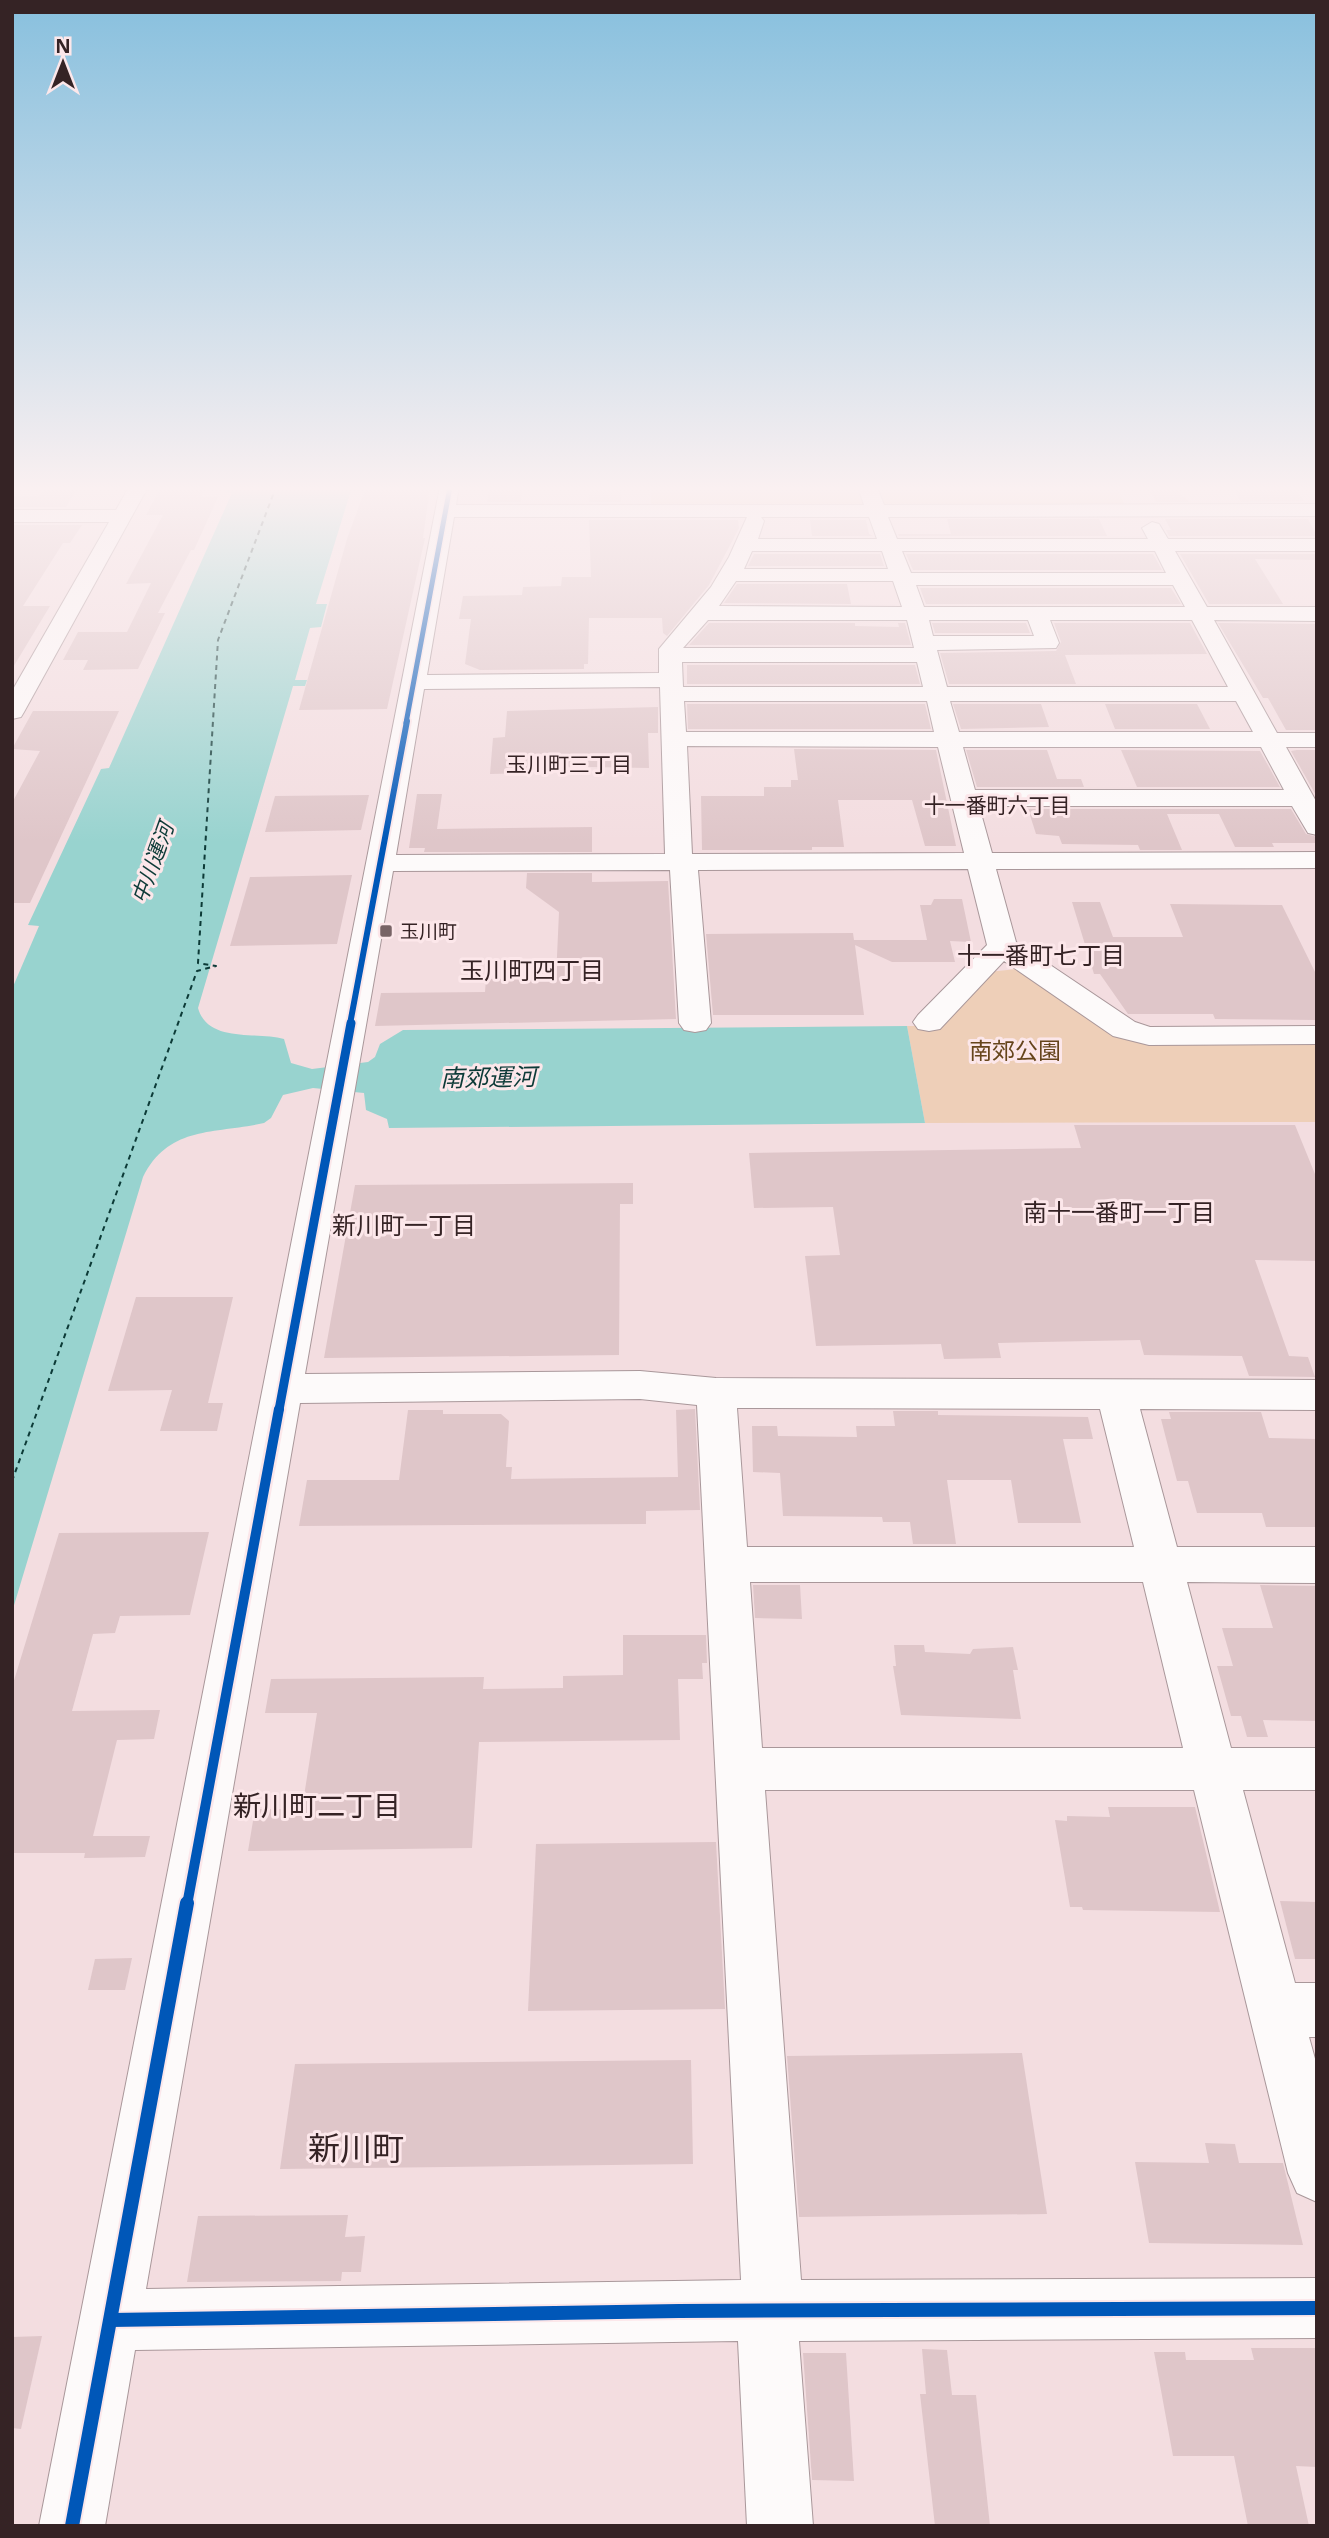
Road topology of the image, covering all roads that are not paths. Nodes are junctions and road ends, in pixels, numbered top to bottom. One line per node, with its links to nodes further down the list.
1 (69, 605): 14 (street)
2 (428, 605): 13 (street)
3 (710, 605): 6 (street)
4 (913, 605): 7 (street)
5 (1194, 605): 9 (street)
6 (704, 613): 7 (street); 12 (street)
7 (916, 614): 8 (street); 11 (street)
8 (1037, 614): 9 (street); 11 (street)
9 (1199, 614): 10 (street); 17 (street)
10 (1317, 614)
11 (925, 649): 12 (street); 16 (street)
12 (670, 655): 15 (street)
13 (414, 682): 15 (street); 29 (street)
14 (19, 687): 18 (street)
15 (672, 687): 16 (street); 19 (street)
16 (937, 694): 17 (street); 20 (street)
17 (1243, 694): 21 (street)
18 (12, 712)
19 (674, 739): 20 (street); 26 (street)
20 (949, 740): 21 (street); 24 (street)
21 (1269, 740): 22 (street); 23 (street)
22 (1317, 740)
23 (1306, 797): 24 (street); 25 (street)
24 (964, 798): 27 (street)
25 (1317, 827)
26 (681, 860): 27 (street); 29 (street); 32 (street)
27 (981, 860): 28 (street); 30 (street)
28 (1317, 860)
29 (380, 863): 34 (street)
30 (1002, 946): 31 (street); 33 (street)
31 (929, 1022)
32 (695, 1023)
33 (1317, 1035)
34 (284, 1389): 35 (street); 48 (street)
35 (716, 1393): 36 (street); 38 (street)
36 (1116, 1394): 37 (street); 39 (street)
37 (1317, 1395)
38 (727, 1564): 39 (street); 41 (street)
39 (1160, 1565): 40 (street); 42 (street)
40 (1317, 1565)
41 (740, 1769): 42 (street); 47 (street)
42 (1213, 1769): 43 (street); 44 (street)
43 (1317, 1769)
44 (1296, 2010): 45 (street)
45 (1317, 2173)
46 (1317, 2308): 47 (street)
47 (770, 2310): 48 (street); 50 (street)
48 (111, 2320): 49 (street)
49 (72, 2526)
50 (780, 2526)

